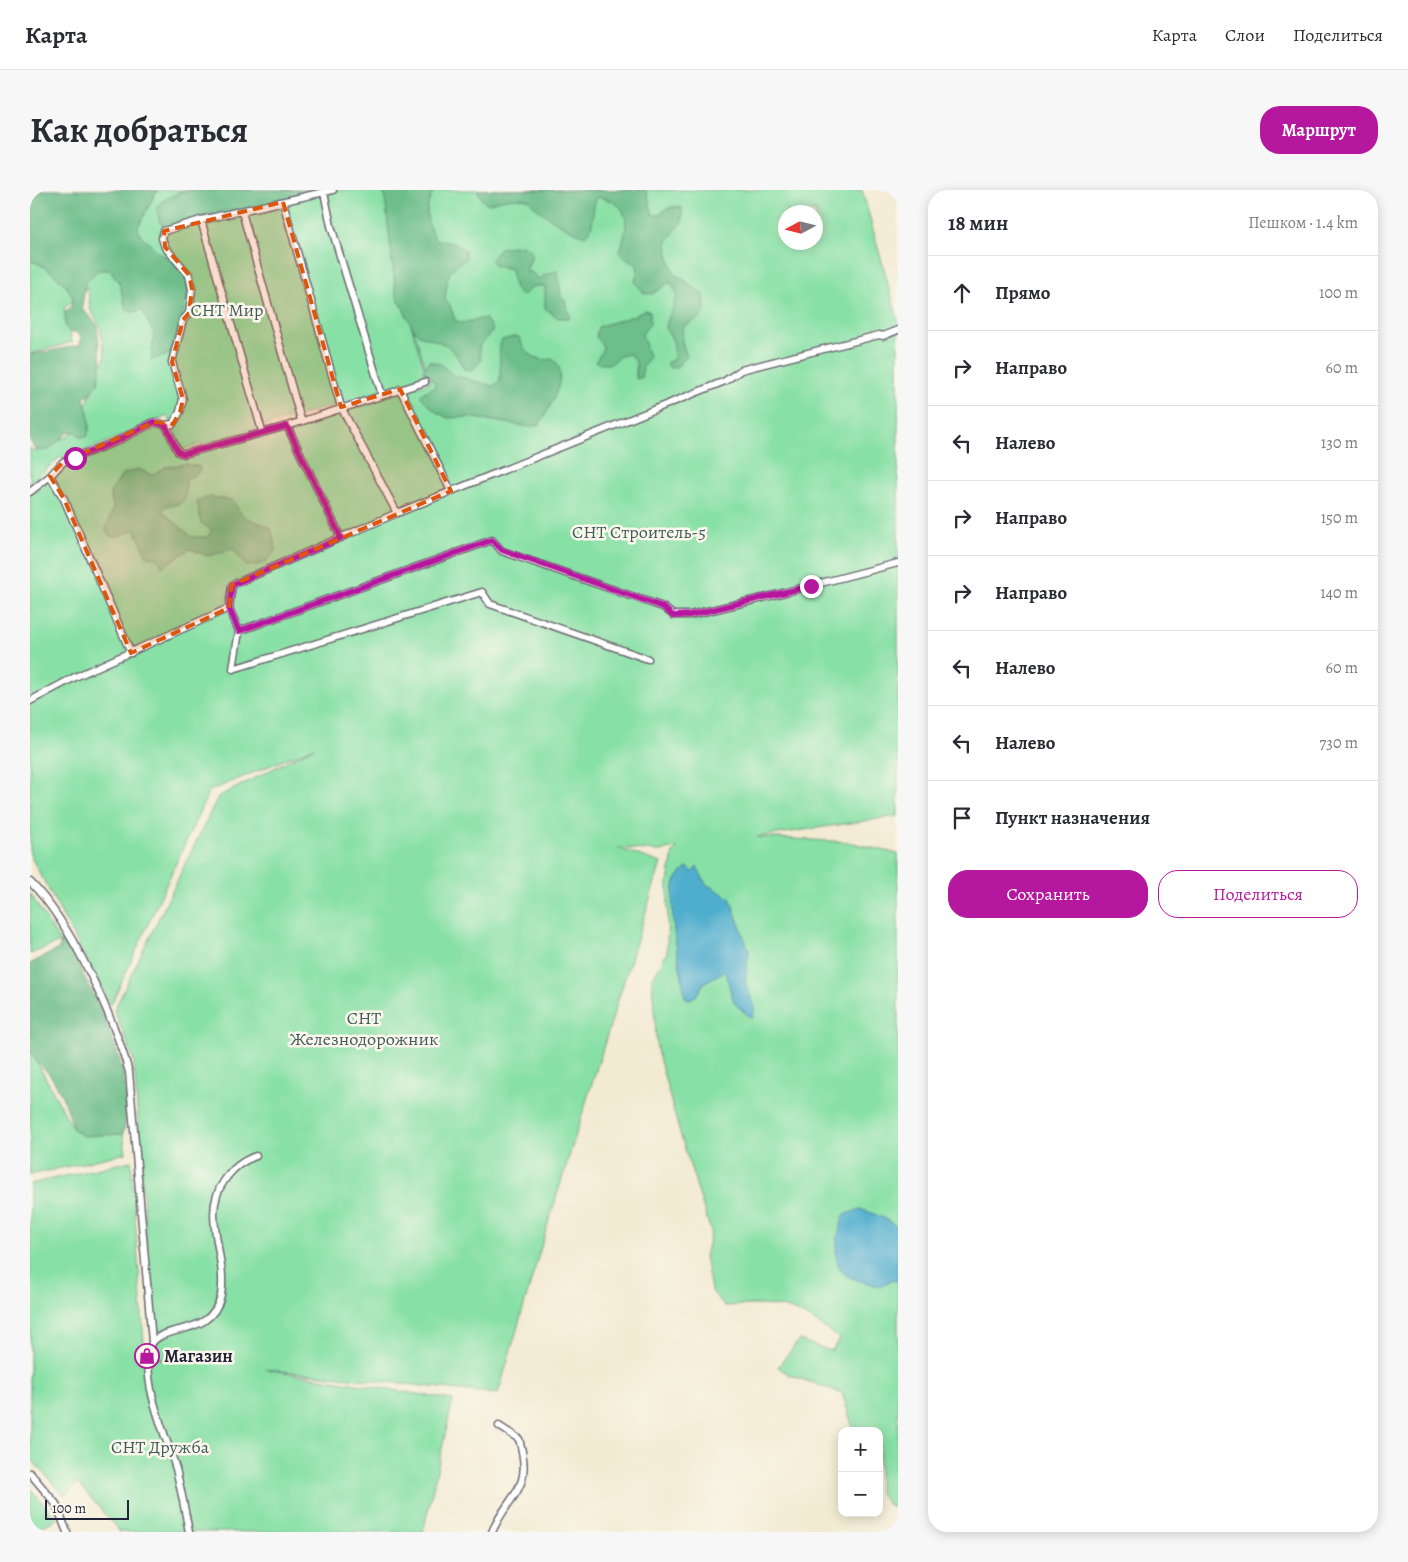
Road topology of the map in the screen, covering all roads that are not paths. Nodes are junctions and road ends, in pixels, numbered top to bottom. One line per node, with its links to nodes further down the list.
1 (333, 190): 2 (street)
2 (324, 192): 3 (street); 9 (street)
3 (283, 202): 4 (street); 10 (street)
4 (242, 212): 5 (street); 11 (street)
5 (201, 220): 12 (street); 14 (street)
6 (898, 330): 16 (street)
7 (425, 382): 8 (street)
8 (400, 389): 9 (street); 16 (street)
9 (382, 395): 10 (street)
10 (341, 407): 11 (street); 18 (street)
11 (301, 420): 13 (street)
12 (166, 426): 14 (street); 15 (street)
13 (287, 426): 14 (street); 19 (street)
14 (262, 431)
15 (50, 476): 17 (street); 23 (street)
16 (451, 491): 18 (street)
17 (30, 492)
18 (397, 514): 19 (street)
19 (341, 538): 21 (street)
20 (898, 563): 22 (street)
21 (229, 608): 22 (street); 23 (street)
22 (239, 631): 24 (street)
23 (131, 653): 25 (street)
24 (648, 659)
25 (30, 701)
26 (30, 882): 28 (street)
27 (256, 1156): 28 (street)
28 (152, 1342): 32 (street)
29 (499, 1426): 33 (street)
30 (30, 1473): 31 (street)
31 (67, 1532)
32 (189, 1532)
33 (492, 1532)

